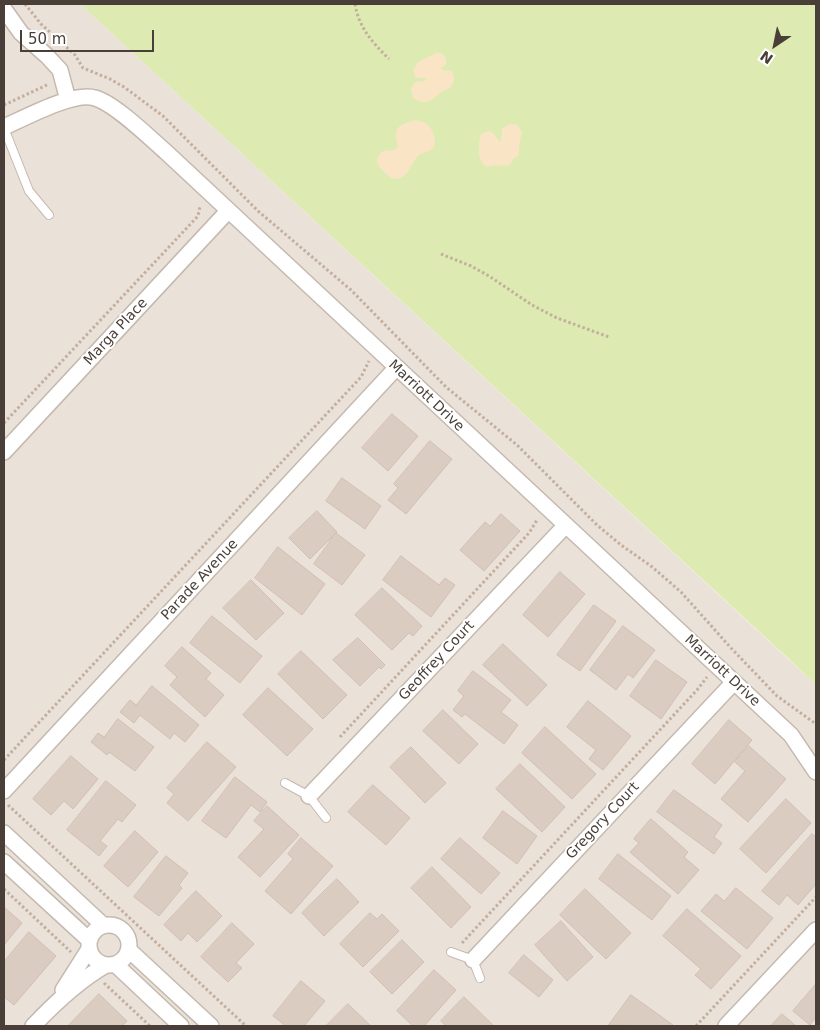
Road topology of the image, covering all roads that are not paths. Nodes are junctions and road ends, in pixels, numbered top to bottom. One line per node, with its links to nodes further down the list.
1 (4, 9): 2 (street)
2 (68, 100): 3 (street, Marriott Drive); 4 (street, Marriott Drive)
3 (4, 127): 5 (lane)
4 (228, 211): 6 (street, Marriott Drive); 7 (street, Marga Place)
5 (49, 215)
6 (396, 368): 8 (street, Marriott Drive); 12 (street, Parade Avenue)
7 (4, 452)
8 (565, 526): 9 (street, Marriott Drive); 13 (street, Geoffrey Court)
9 (734, 682): 10 (street, Marriott Drive); 22 (street, Gregory Court)
10 (816, 772)
11 (286, 783): 13 (lane)
12 (4, 791)
13 (309, 796): 14 (lane)
14 (326, 818)
15 (4, 833): 17 (street)
16 (4, 862): 19 (street)
17 (102, 925): 19 (street); 20 (street)
18 (816, 930): 29 (street)
19 (89, 945): 23 (street); 25 (street)
20 (129, 950): 23 (street); 28 (street)
21 (453, 953): 22 (lane)
22 (473, 960): 24 (lane)
23 (111, 965): 25 (street); 27 (street)
24 (480, 978)
25 (56, 1002): 26 (street)
26 (33, 1026)
27 (181, 1026)
28 (210, 1026)
29 (726, 1026)

